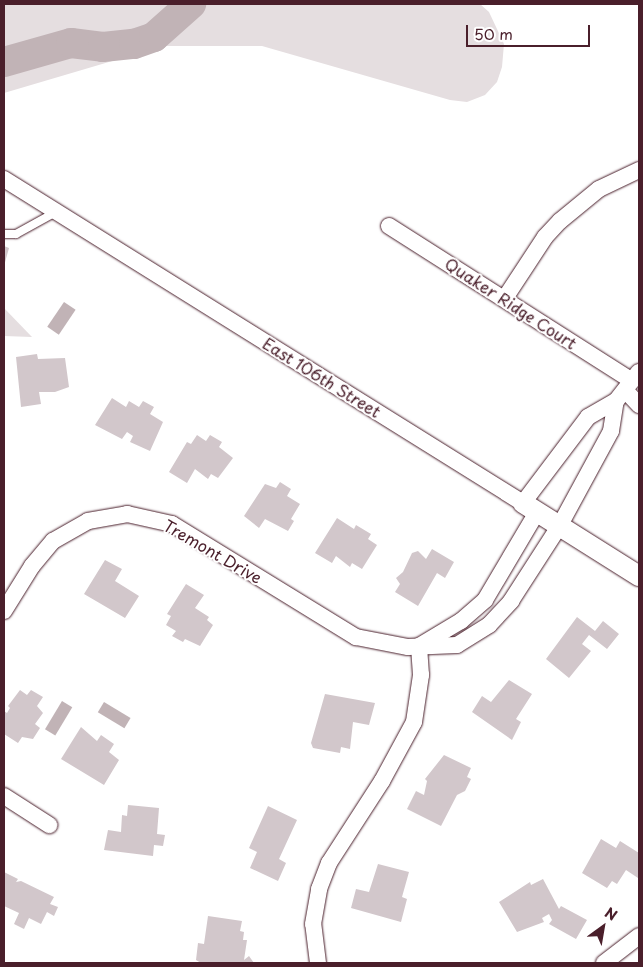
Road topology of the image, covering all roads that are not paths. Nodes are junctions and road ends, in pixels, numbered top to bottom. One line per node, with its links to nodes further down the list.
1 (639, 170): 6 (street)
2 (4, 179): 3 (street, East 106th Street)
3 (58, 212): 5 (lane); 9 (street, East 106th Street)
4 (389, 226): 6 (street, Quaker Ridge Court)
5 (4, 234)
6 (505, 298): 7 (street, Quaker Ridge Court)
7 (628, 386): 8 (street, Quaker Ridge Court); 9 (street); 10 (street, Tremont Drive)
8 (639, 405)
9 (530, 508): 10 (street, East 106th Street); 13 (street)
10 (560, 526): 11 (street, East 106th Street); 13 (street, Tremont Drive)
11 (639, 576)
12 (4, 611): 13 (street, Tremont Drive)
13 (419, 646): 17 (street)
14 (4, 796): 15 (street)
15 (49, 825)
16 (639, 936): 18 (street)
17 (318, 963)
18 (604, 963)

